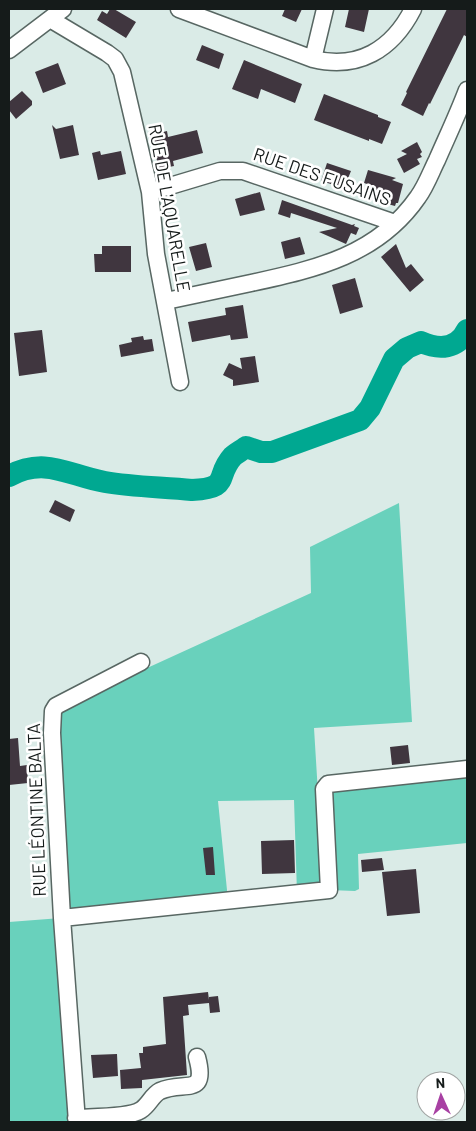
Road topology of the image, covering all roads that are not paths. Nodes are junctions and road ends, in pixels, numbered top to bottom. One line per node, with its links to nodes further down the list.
1 (182, 9): 6 (street)
2 (325, 9): 6 (street)
3 (413, 9): 6 (street)
4 (56, 14): 5 (street); 8 (street, RUE DE L'AQUARELLE)
5 (9, 50)
6 (312, 59)
7 (467, 90): 9 (street)
8 (150, 192): 9 (street, RUE DES FUSAINS); 10 (street, RUE DE L'AQUARELLE)
9 (395, 223): 10 (street)
10 (166, 301): 11 (street, RUE DE L'AQUARELLE)
11 (180, 382)
12 (140, 662): 14 (street, RUE LÉONTINE BALTA)
13 (467, 770): 14 (street, RUE LÉONTINE BALTA)
14 (62, 918): 16 (street, RUE LÉONTINE BALTA)
15 (197, 1057): 16 (street)
16 (76, 1120)

